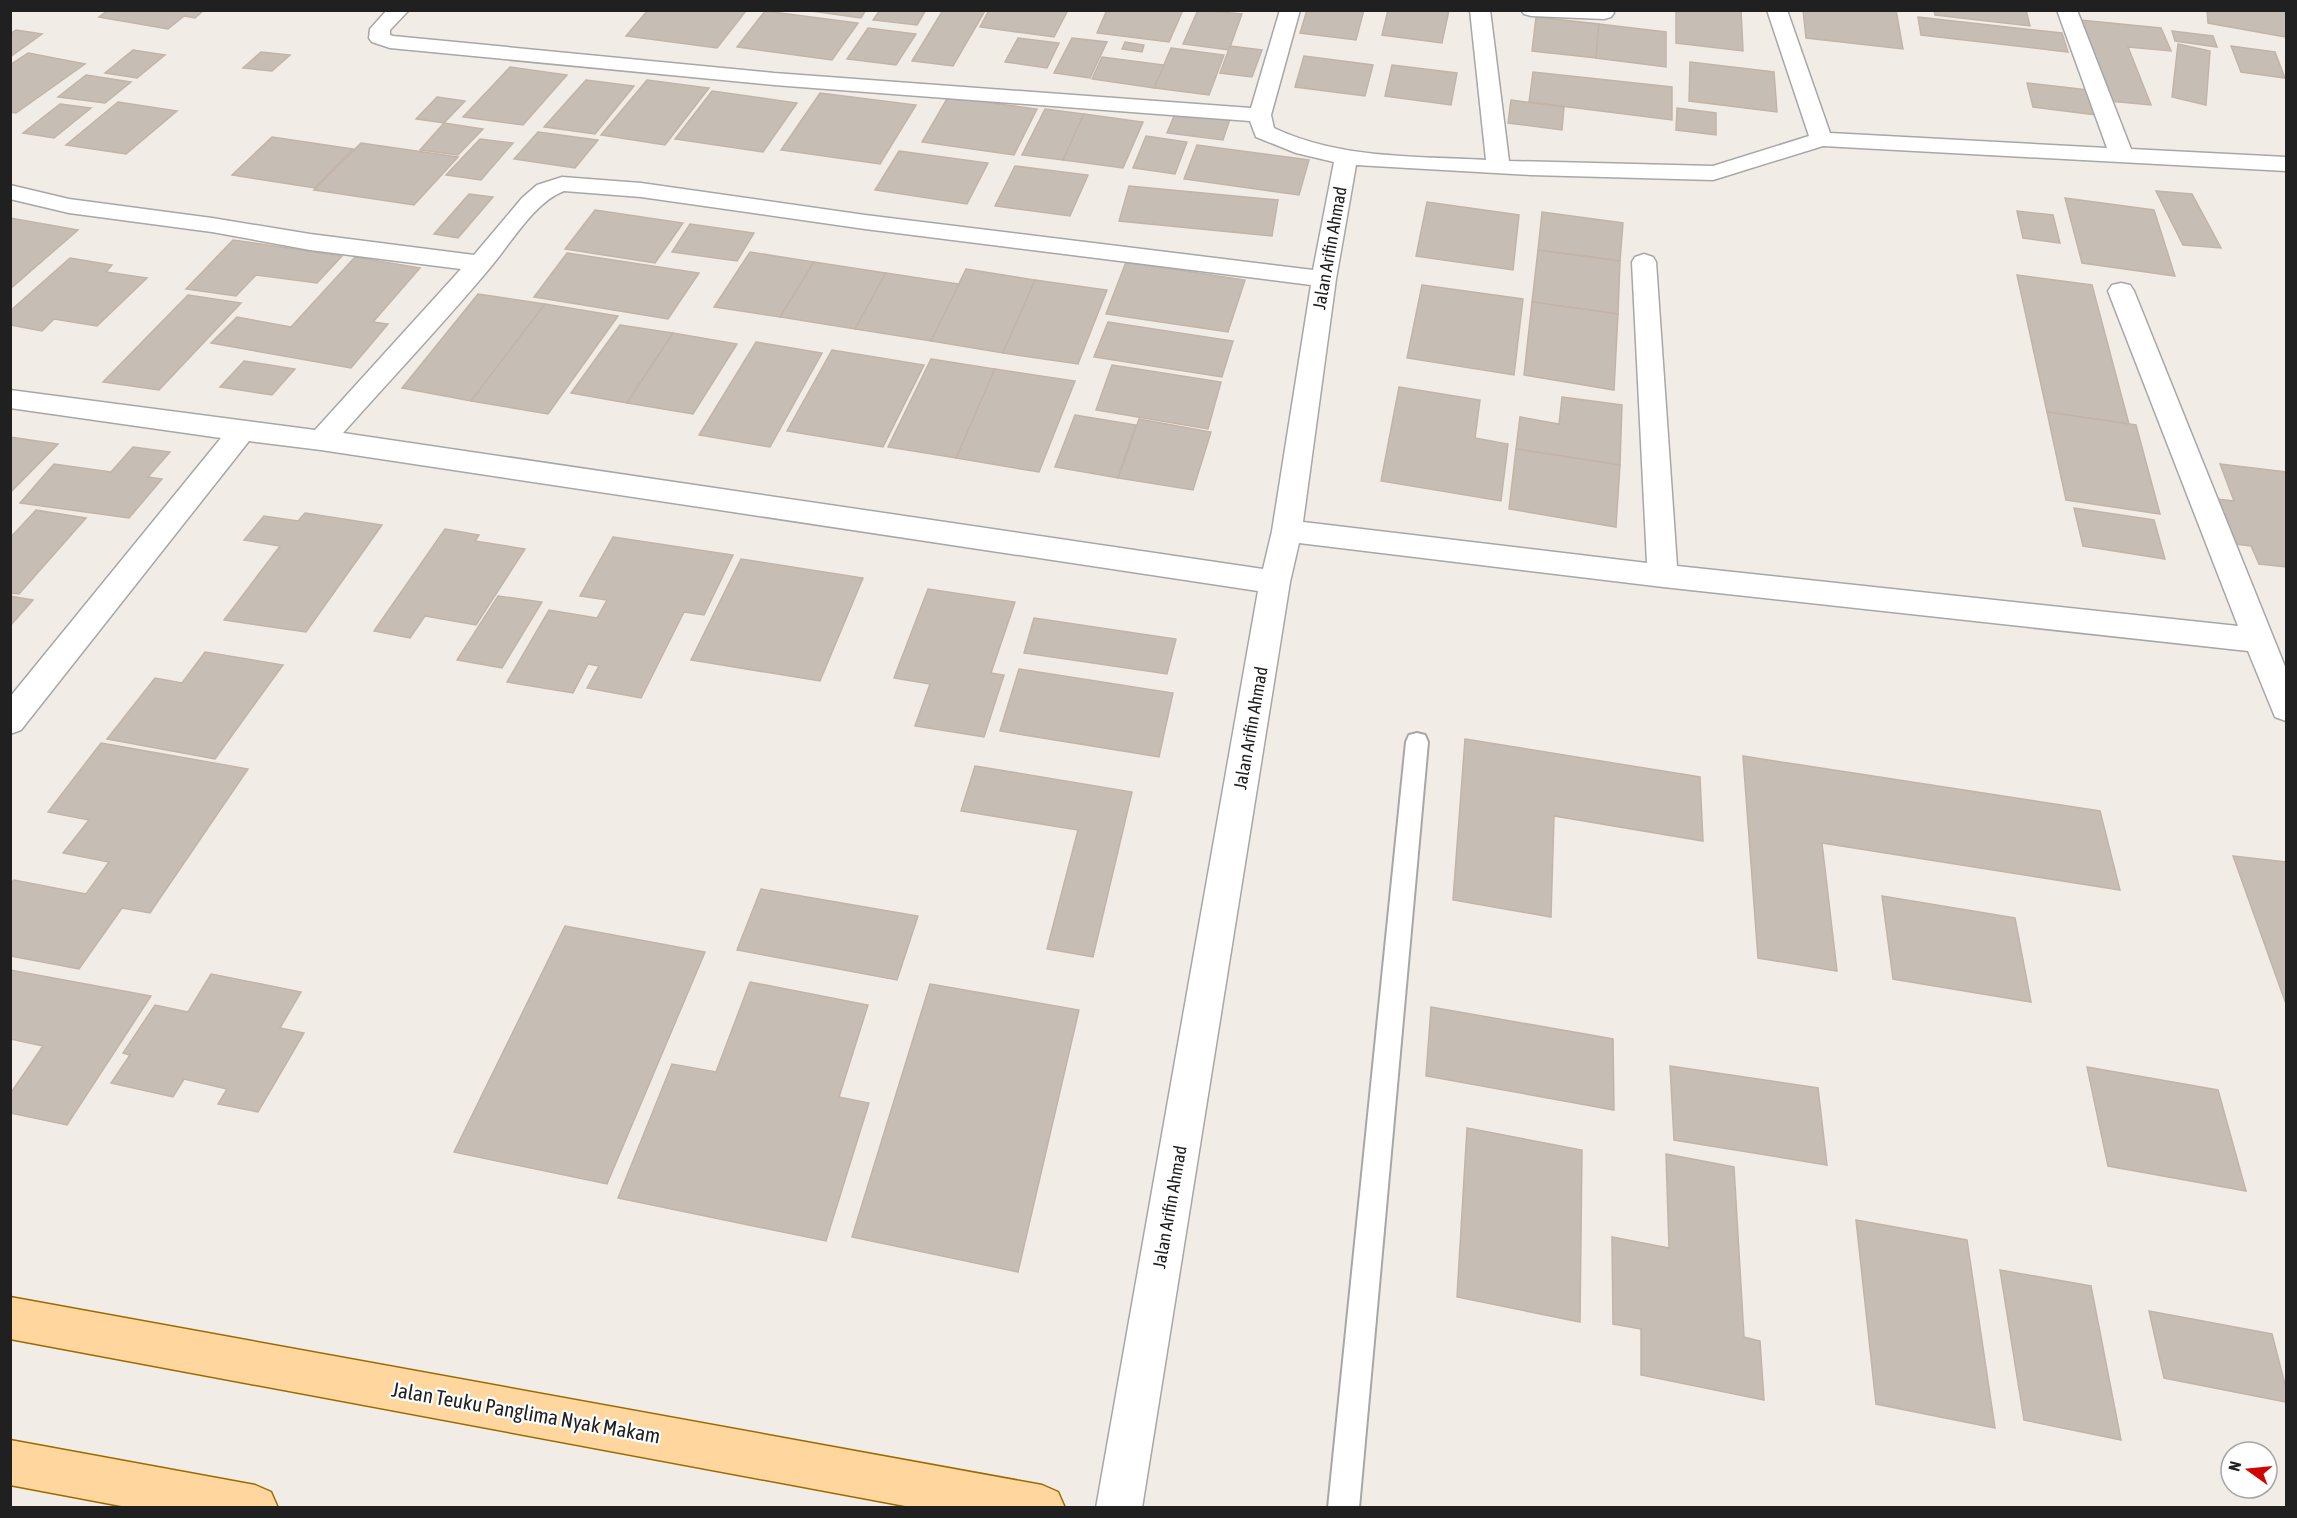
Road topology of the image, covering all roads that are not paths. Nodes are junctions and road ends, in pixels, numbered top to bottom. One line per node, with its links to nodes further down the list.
1 (399, 10): 8 (street)
2 (1290, 10): 8 (street)
3 (1480, 10): 13 (street)
4 (1531, 10): 7 (street)
5 (1777, 10): 9 (street)
6 (2067, 10): 10 (street)
7 (1604, 13)
8 (1260, 115): 11 (street)
9 (1821, 139): 10 (street); 13 (street)
10 (2122, 156): 12 (street)
11 (1346, 158): 13 (street); 17 (street, Jalan Arifin Ahmad)
12 (2286, 165)
13 (1497, 167)
14 (10, 192): 16 (street)
15 (1644, 262): 23 (street)
16 (480, 264): 17 (street); 21 (street)
17 (1324, 279): 22 (street, Jalan Arifin Ahmad)
18 (2121, 291): 25 (street)
19 (10, 399): 20 (street)
20 (242, 431): 21 (street); 27 (street)
21 (321, 440): 24 (street)
22 (1287, 531): 23 (street); 24 (street, Jalan Arifin Ahmad)
23 (1663, 576): 25 (street)
24 (1275, 582): 33 (street, Jalan Arifin Ahmad)
25 (2258, 640): 26 (street)
26 (2286, 708)
27 (10, 721)
28 (1417, 742): 34 (lane)
29 (10, 1318): 32 (main road, Jalan Teuku Panglima Nyak Makam)
30 (10, 1461): 31 (main road)
31 (255, 1508)
32 (1042, 1508)
33 (1119, 1508)
34 (1344, 1508)

